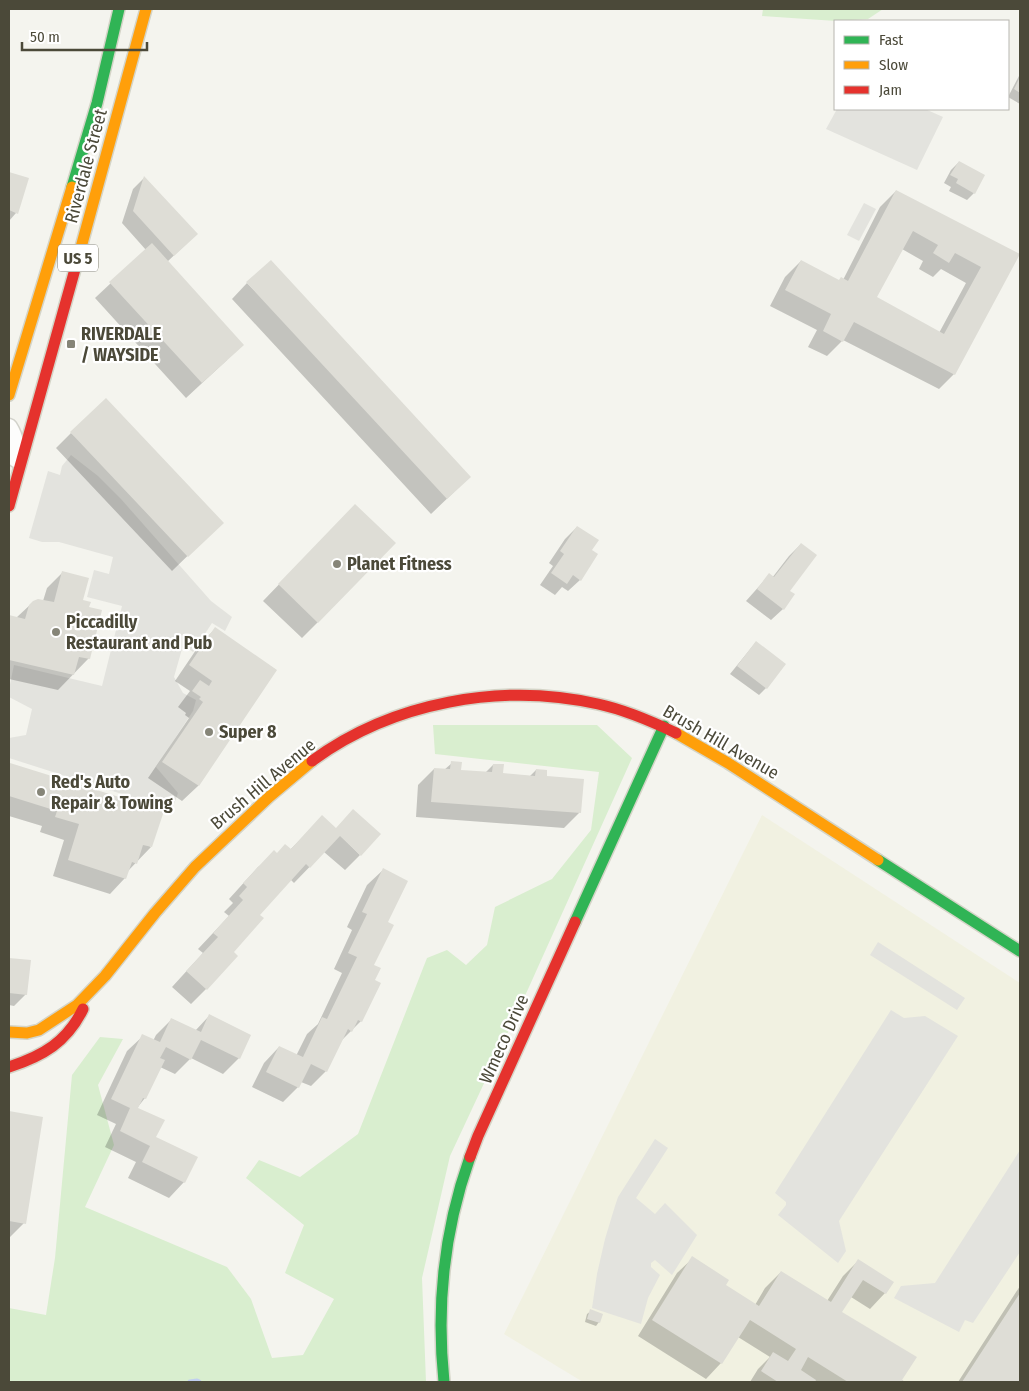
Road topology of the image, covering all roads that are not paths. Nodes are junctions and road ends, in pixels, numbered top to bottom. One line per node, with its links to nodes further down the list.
1 (119, 9): 3 (street, Riverdale Street / US 5)
2 (146, 9): 7 (street, Riverdale Street / US 5)
3 (37, 298): 4 (street); 5 (street, Riverdale Street / US 5)
4 (13, 344)
5 (9, 395)
6 (9, 427): 7 (street)
7 (17, 476): 8 (street, Riverdale Street / US 5)
8 (9, 506)
9 (664, 726): 10 (street, Brush Hill Avenue); 11 (street, Brush Hill Avenue); 14 (street, Wmeco Drive)
10 (1020, 952)
11 (88, 997): 12 (street, Brush Hill Avenue); 13 (street, Brush Hill Avenue)
12 (9, 1032)
13 (9, 1067)
14 (444, 1382)

